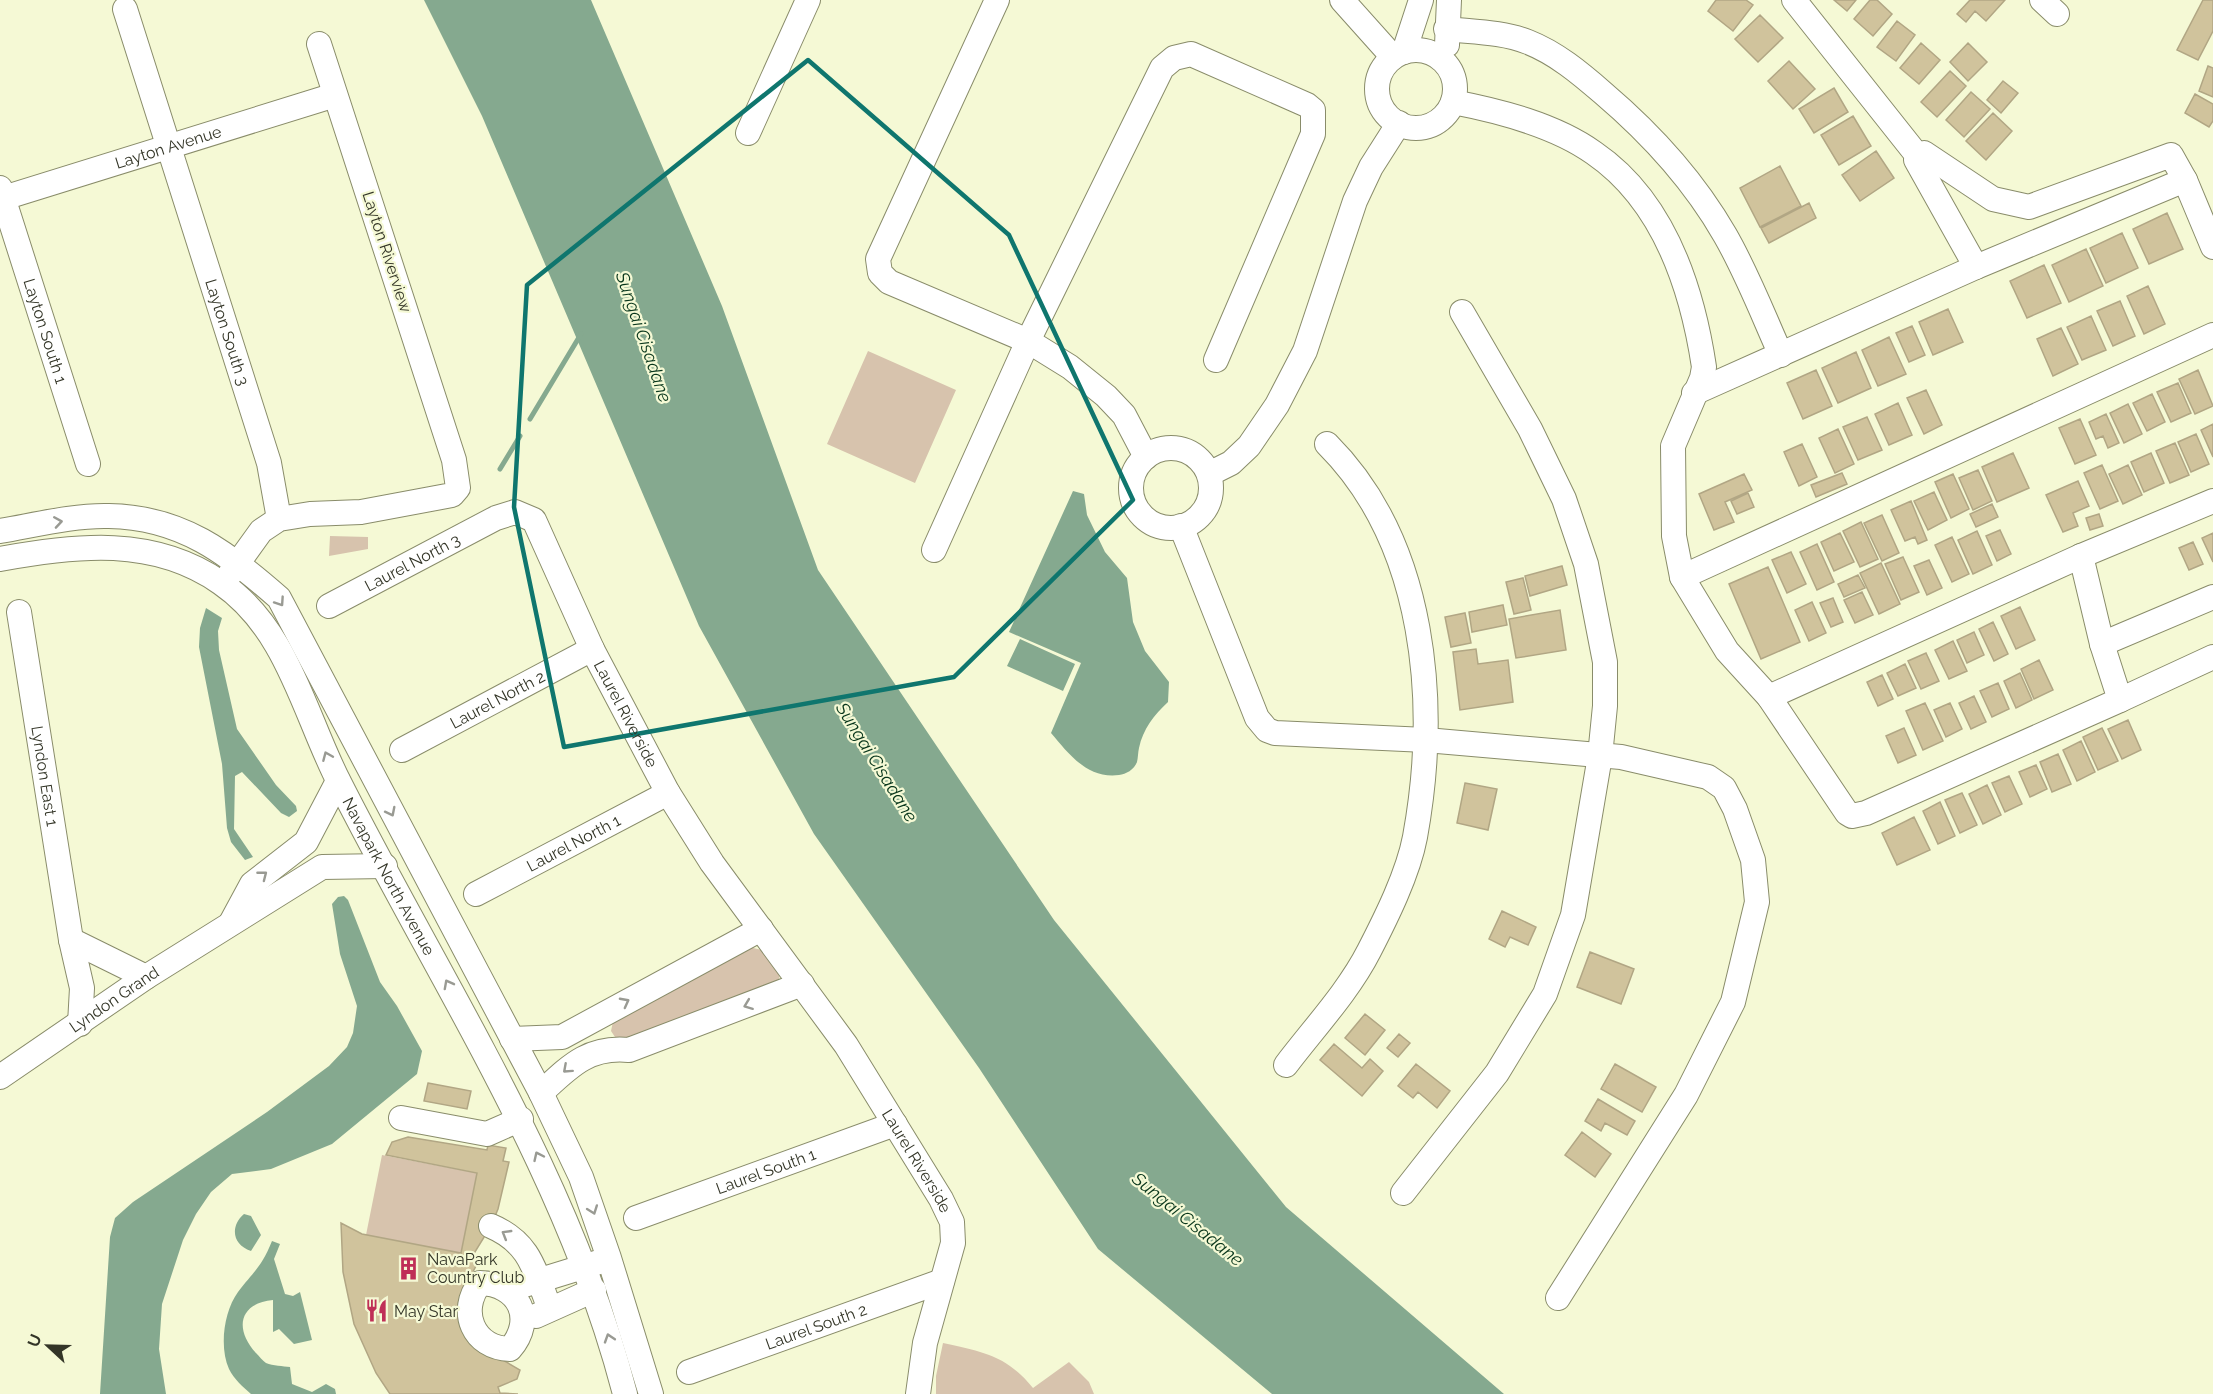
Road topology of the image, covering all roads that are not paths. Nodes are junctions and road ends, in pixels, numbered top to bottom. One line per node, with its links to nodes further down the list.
1 (807, 0): 15 (street)
2 (997, 0): 25 (street)
3 (1342, 0): 10 (street)
4 (1421, 0): 10 (street)
5 (1449, 0): 8 (street)
6 (1794, 0): 17 (street)
7 (125, 9): 16 (street, Layton South 3)
8 (1446, 29): 11 (street); 26 (street)
9 (319, 44): 12 (street, Layton Riverview)
10 (1399, 55): 11 (street); 14 (street)
11 (1448, 66): 13 (street)
12 (335, 95): 16 (street, Layton Avenue); 35 (street, Layton Riverview)
13 (1453, 102): 14 (street); 28 (street)
14 (1398, 123): 32 (street)
15 (748, 133)
16 (169, 147): 19 (street, Layton Avenue); 35 (street, Layton South 3)
17 (1917, 155): 18 (street); 22 (street)
18 (2185, 180): 20 (street); 22 (street)
19 (1, 195): 31 (street, Layton South 1)
20 (2208, 223): 21 (street)
21 (2213, 247)
22 (1976, 267): 26 (street)
23 (1462, 312): 54 (street)
24 (2213, 336): 42 (street)
25 (1028, 341): 27 (street); 30 (street); 38 (street)
26 (1781, 355): 28 (street)
27 (1216, 360)
28 (1694, 393): 42 (street)
29 (1327, 444): 52 (street)
30 (1146, 457): 32 (street); 36 (street)
31 (88, 464)
32 (1209, 474): 36 (street)
33 (2213, 501): 39 (street)
34 (496, 518): 45 (street, Laurel North 3); 48 (street, Laurel Riverside)
35 (279, 519): 41 (street)
36 (1181, 526): 52 (street)
37 (0, 531): 41 (street, one-way to 41)
38 (934, 550)
39 (2081, 556): 47 (street); 50 (street)
40 (0, 559): 43 (street, Navapark North Avenue)
41 (239, 562): 43 (street); 68 (street, one-way to 68)
42 (1682, 577): 50 (street)
43 (223, 584): 55 (street, Navapark North Avenue, one-way to 43)
44 (2213, 597): 47 (street)
45 (329, 606)
46 (19, 612): 63 (street, Lyndon East 1)
47 (2102, 644): 51 (street)
48 (592, 649): 53 (street, Laurel North 2); 56 (street, Laurel Riverside)
49 (2213, 657): 51 (street)
50 (1769, 697): 51 (street)
51 (2120, 700)
52 (1426, 740): 54 (street); 70 (street)
53 (402, 750)
54 (1600, 756): 76 (street); 85 (street)
55 (338, 781): 57 (street, Lyndon Grand); 58 (street, Navapark North Avenue)
56 (668, 793): 60 (street, Laurel North 1); 62 (street, Laurel Riverside)
57 (306, 842): 59 (street); 61 (street, Lyndon Grand, one-way to 57)
58 (385, 866): 59 (street); 74 (street, Navapark North Avenue, one-way to 58)
59 (322, 867): 61 (street, Lyndon Grand)
60 (476, 894)
61 (231, 923): 64 (street, Lyndon Grand)
62 (761, 928): 65 (street, Laurel Riverside); 66 (street, one-way to 62)
63 (71, 940): 64 (street); 67 (street, Lyndon East 1)
64 (146, 977): 67 (street, Lyndon Grand)
65 (802, 984): 69 (street, one-way to 69); 75 (street, Laurel Riverside)
66 (592, 1019): 68 (street); 69 (street)
67 (80, 1024): 71 (street, Lyndon Grand)
68 (512, 1039): 72 (street)
69 (608, 1048): 72 (street, one-way to 72)
70 (1286, 1065)
71 (0, 1077)
72 (541, 1093): 79 (street, one-way to 79)
73 (401, 1118): 74 (street)
74 (520, 1119): 80 (street, Navapark North Avenue, one-way to 74)
75 (895, 1124): 77 (street, Laurel South 1); 81 (street, Laurel Riverside)
76 (1403, 1193)
77 (636, 1218)
78 (491, 1226): 82 (street, one-way to 78)
79 (609, 1258): 80 (street); 90 (street)
80 (585, 1266): 82 (street); 84 (street, Navapark North Avenue)
81 (942, 1281): 88 (street, Laurel South 2); 91 (street, Laurel Riverside)
82 (538, 1282): 83 (street); 86 (street)
83 (508, 1290): 87 (street); 87 (street)
84 (594, 1290): 86 (street); 89 (street, Navapark North Avenue, one-way to 84)
85 (1558, 1298)
86 (550, 1309): 87 (street)
87 (522, 1324)
88 (689, 1372)
89 (625, 1394)
90 (651, 1394)
91 (918, 1394)

